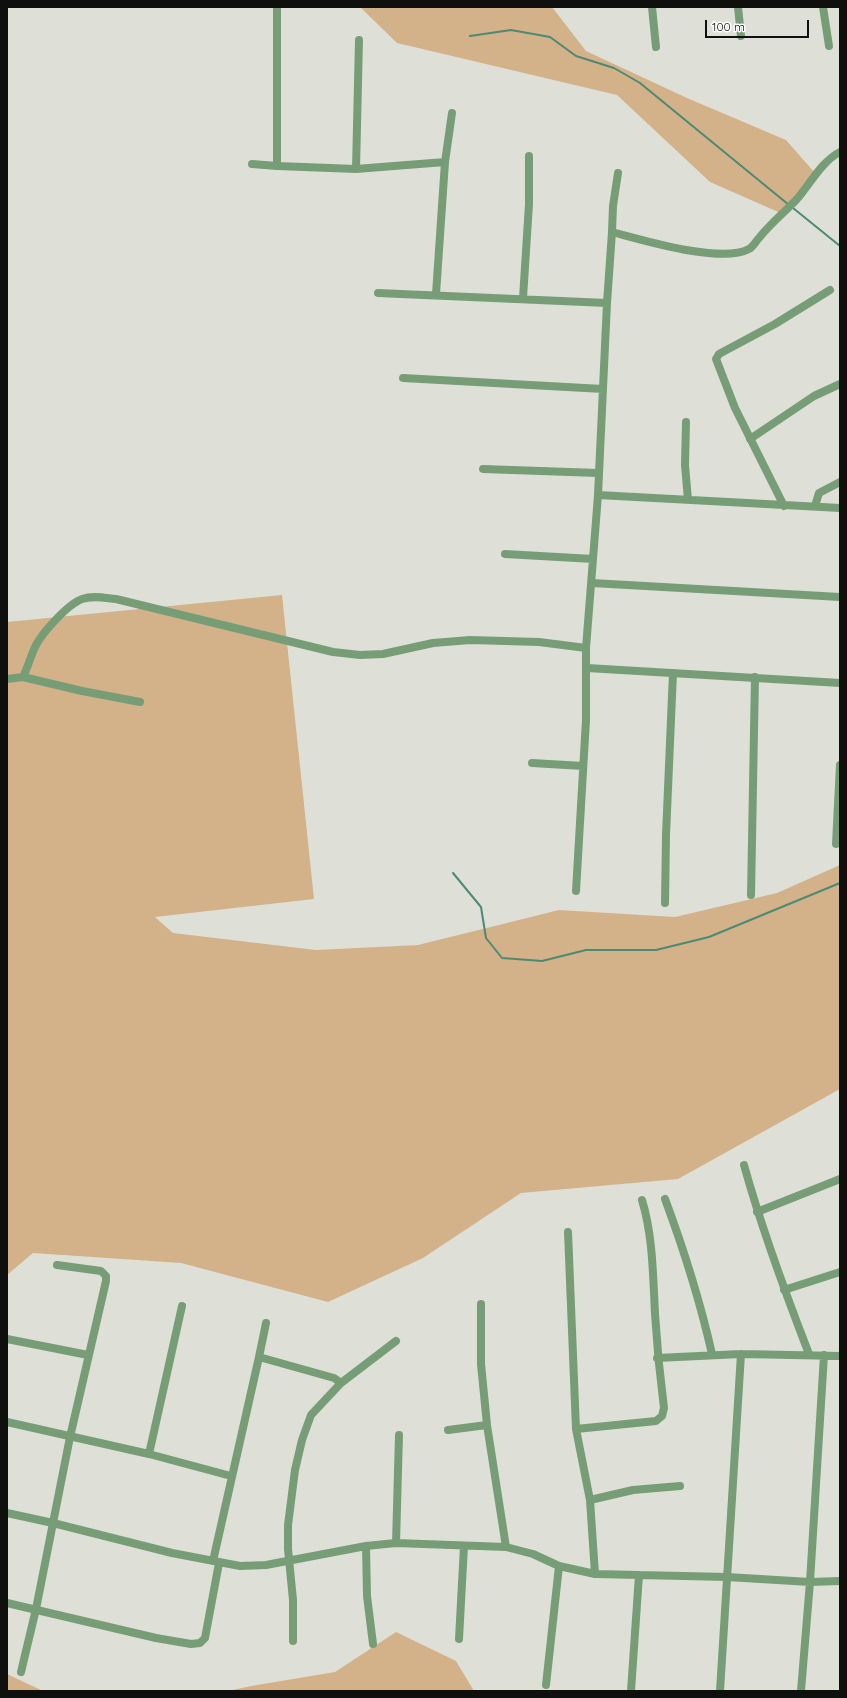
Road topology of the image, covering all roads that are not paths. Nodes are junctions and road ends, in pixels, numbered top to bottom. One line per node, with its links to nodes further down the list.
1 (277, 7): 14 (street)
2 (652, 7): 8 (street)
3 (738, 7): 5 (street)
4 (823, 7): 7 (street)
5 (741, 36)
6 (359, 40): 15 (street)
7 (829, 46)
8 (656, 47)
9 (452, 113): 12 (street)
10 (840, 152): 17 (street)
11 (529, 156): 21 (street)
12 (446, 162): 15 (street); 20 (street)
13 (252, 164): 14 (street)
14 (277, 166): 15 (street)
15 (356, 169)
16 (618, 173): 17 (street)
17 (612, 232): 22 (street)
18 (830, 290): 27 (street)
19 (378, 293): 20 (street)
20 (436, 294): 21 (street)
21 (523, 298): 22 (street)
22 (607, 302): 25 (street)
23 (403, 378): 25 (street)
24 (840, 384): 27 (street)
25 (603, 389): 29 (street)
26 (686, 422): 32 (street)
27 (750, 439): 33 (street)
28 (483, 469): 29 (street)
29 (598, 473): 31 (street)
30 (840, 482): 34 (street)
31 (598, 495): 32 (street); 37 (street)
32 (688, 500): 33 (street)
33 (784, 506): 34 (street)
34 (816, 506): 35 (street)
35 (840, 508)
36 (506, 554): 37 (street)
37 (593, 559): 38 (street)
38 (592, 583): 39 (street); 40 (street)
39 (840, 597)
40 (586, 648): 41 (street); 43 (street)
41 (587, 668): 42 (street); 50 (street)
42 (673, 673): 44 (street); 54 (street)
43 (23, 677): 45 (street); 47 (street)
44 (755, 677): 46 (street); 53 (street)
45 (7, 679)
46 (840, 683)
47 (140, 702)
48 (532, 763): 50 (street)
49 (840, 765): 51 (street)
50 (583, 766): 52 (street)
51 (836, 844)
52 (576, 891)
53 (751, 895)
54 (665, 903)
55 (744, 1165): 59 (street)
56 (840, 1179): 59 (street)
57 (665, 1199): 69 (street)
58 (642, 1200): 76 (street)
59 (757, 1212): 63 (street)
60 (568, 1232): 80 (street)
61 (56, 1265): 72 (street)
62 (840, 1272): 63 (street)
63 (784, 1290): 71 (street)
64 (481, 1304): 79 (street)
65 (182, 1306): 84 (street)
66 (266, 1322): 75 (street)
67 (7, 1339): 72 (street)
68 (396, 1341): 77 (street)
69 (712, 1354): 70 (street); 76 (street)
70 (741, 1354): 71 (street); 99 (street)
71 (809, 1354): 73 (street)
72 (88, 1355): 83 (street)
73 (824, 1355): 74 (street); 101 (street)
74 (840, 1356)
75 (259, 1357): 77 (street); 85 (street)
76 (657, 1358): 80 (street)
77 (341, 1383): 94 (street)
78 (7, 1422): 83 (street)
79 (487, 1425): 81 (street); 93 (street)
80 (576, 1429): 87 (street)
81 (448, 1430)
82 (399, 1434): 90 (street)
83 (70, 1437): 84 (street); 89 (street)
84 (149, 1454): 85 (street)
85 (232, 1476): 95 (street)
86 (680, 1486): 87 (street)
87 (590, 1500): 97 (street)
88 (7, 1513): 89 (street)
89 (53, 1523): 95 (street); 103 (street)
90 (396, 1543): 91 (street); 92 (street)
91 (366, 1546): 94 (street); 106 (street)
92 (464, 1546): 93 (street); 104 (street)
93 (506, 1547): 96 (street)
94 (289, 1561): 95 (street); 105 (street)
95 (216, 1562): 103 (street)
96 (559, 1566): 97 (street); 108 (street)
97 (595, 1574): 98 (street)
98 (640, 1575): 99 (street); 109 (street)
99 (727, 1577): 101 (street); 110 (street)
100 (840, 1581): 101 (street)
101 (810, 1582): 111 (street)
102 (7, 1603): 103 (street)
103 (36, 1609): 107 (street)
104 (459, 1640)
105 (293, 1641)
106 (373, 1644)
107 (21, 1672)
108 (546, 1685)
109 (631, 1691)
110 (720, 1691)
111 (801, 1691)

